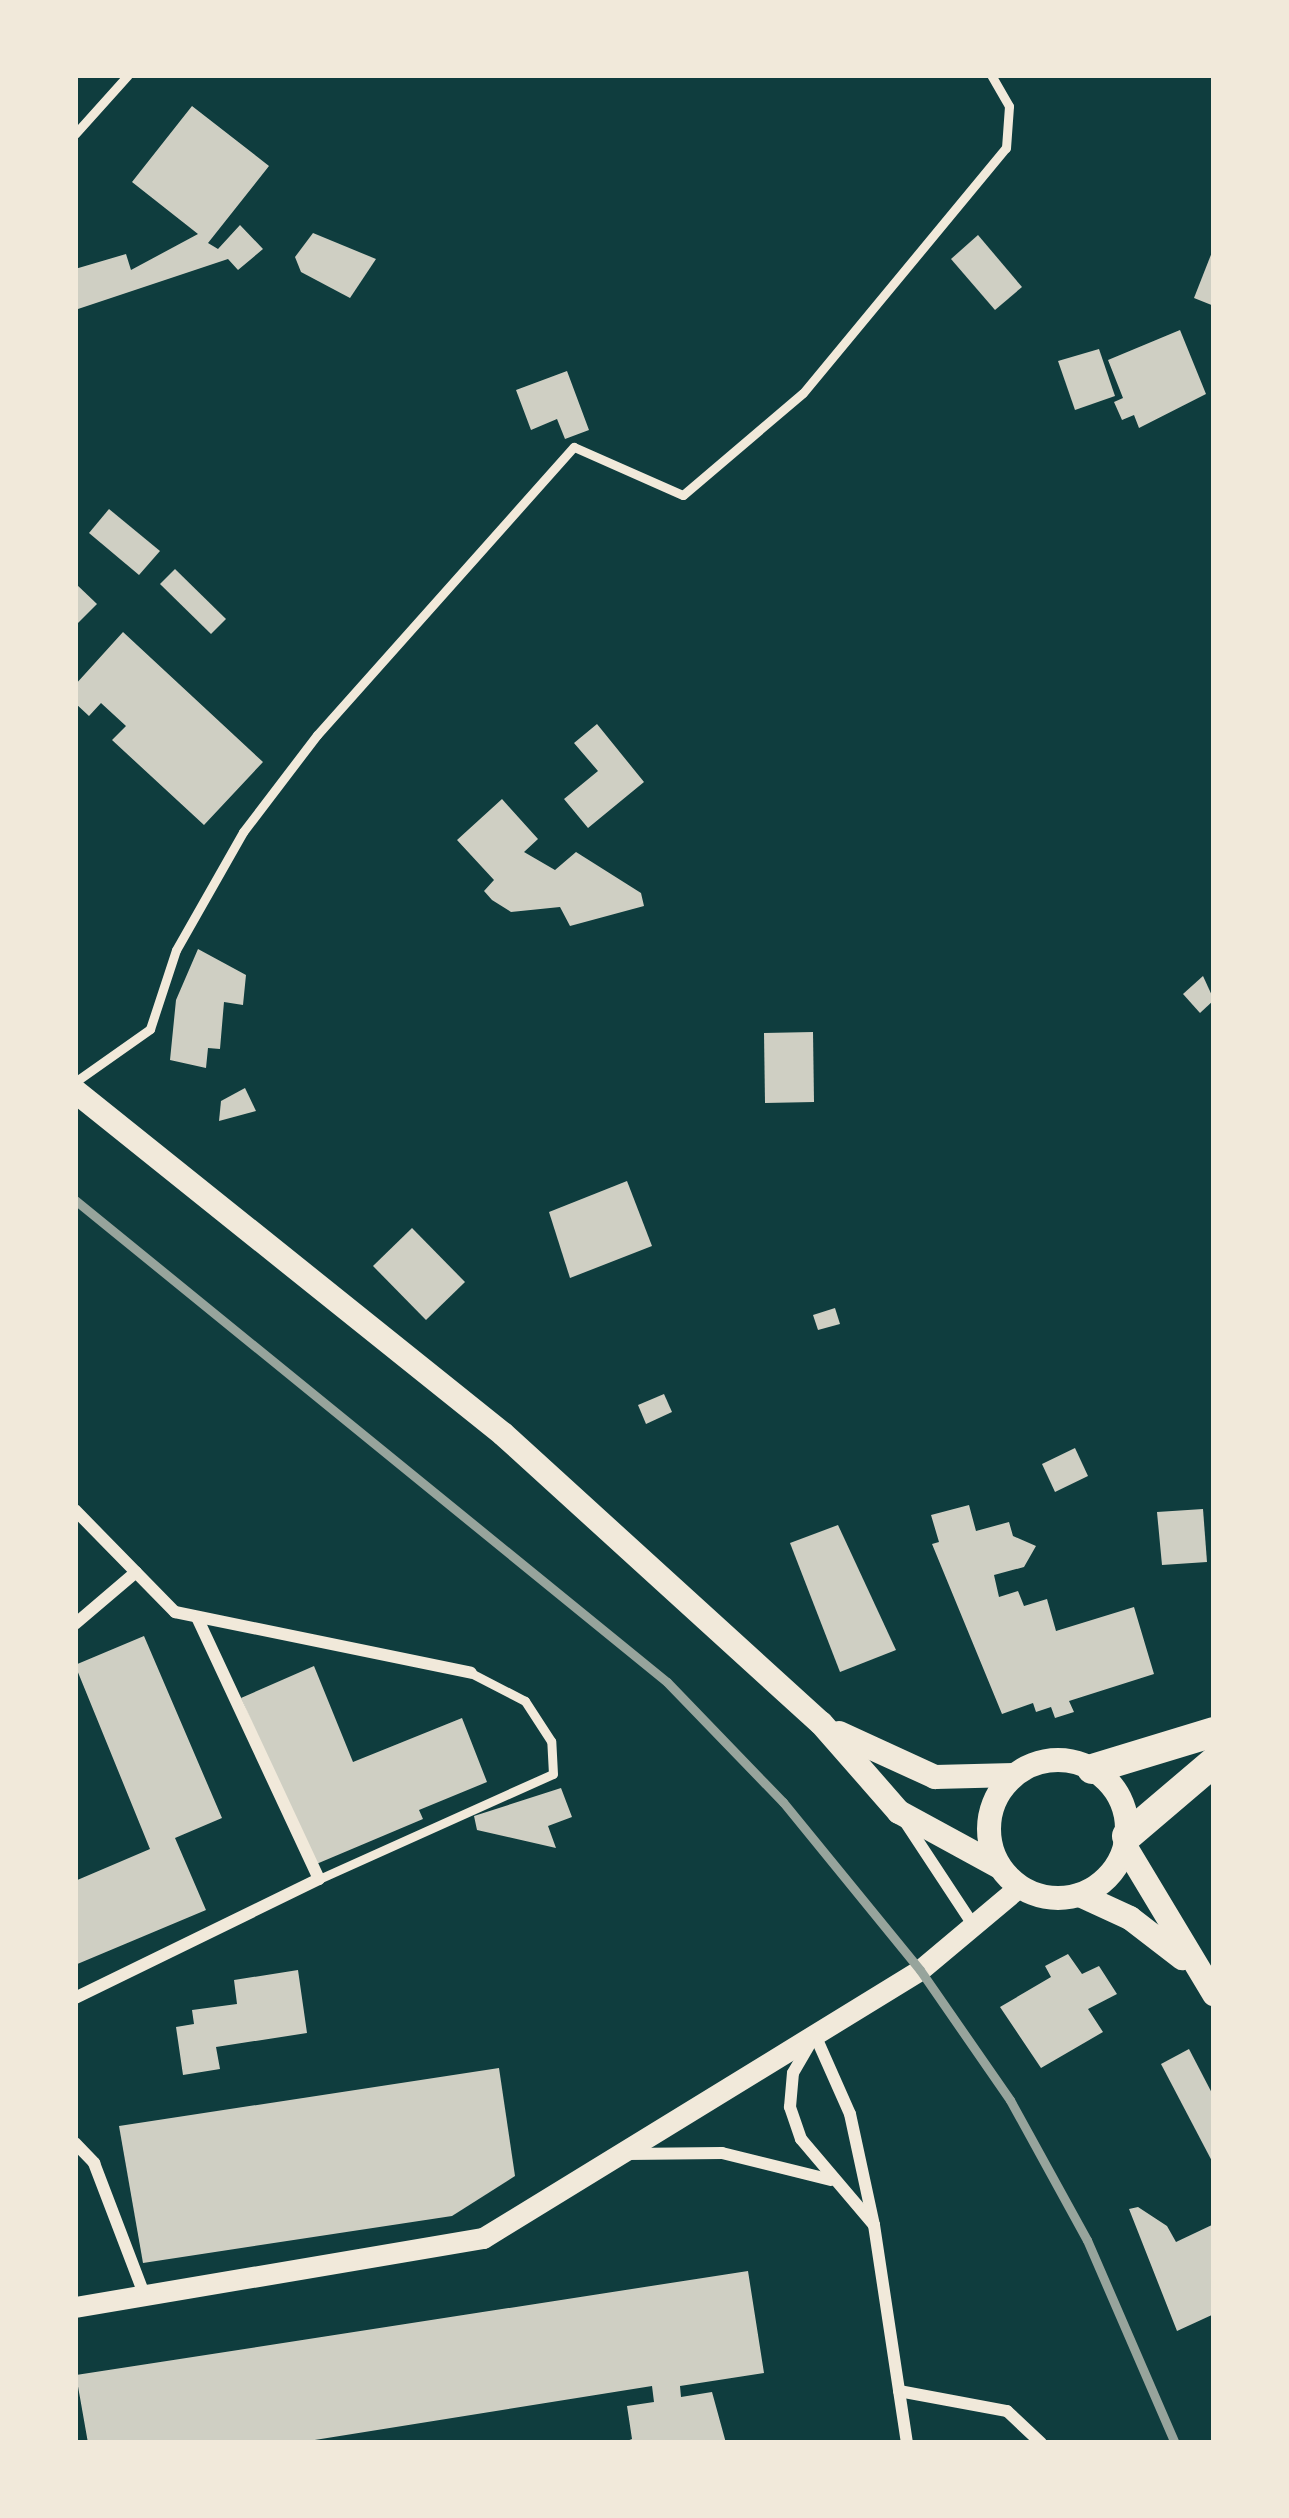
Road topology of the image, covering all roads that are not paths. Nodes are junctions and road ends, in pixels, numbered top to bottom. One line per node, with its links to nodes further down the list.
1 (128, 75): 3 (lane)
2 (991, 75): 4 (lane)
3 (75, 134)
4 (75, 1086): 10 (main road)
5 (75, 1510): 6 (street)
6 (136, 1572): 7 (street); 8 (street)
7 (197, 1617): 9 (street); 18 (street)
8 (75, 1624)
9 (471, 1673): 18 (lane)
10 (821, 1723): 14 (main road); 15 (main road)
11 (1214, 1732): 13 (main road)
12 (1214, 1762): 16 (main road)
13 (1092, 1769): 14 (main road); 16 (main road)
14 (1014, 1775): 17 (main road)
15 (899, 1812): 17 (main road); 21 (street)
16 (1126, 1841): 20 (main road); 22 (main road)
17 (998, 1866): 19 (main road)
18 (319, 1879): 24 (street)
19 (1019, 1887): 20 (main road); 21 (street)
20 (1080, 1895): 22 (main road)
21 (976, 1929): 25 (street)
22 (1193, 1967): 23 (main road)
23 (1214, 1994)
24 (75, 1998)
25 (815, 2035): 27 (street); 28 (street); 29 (street)
26 (75, 2143): 30 (street)
27 (626, 2155): 28 (street); 30 (street)
28 (835, 2181): 29 (street)
29 (874, 2224): 32 (street)
30 (143, 2291): 31 (street)
31 (75, 2307)
32 (898, 2391): 33 (street); 34 (street)
33 (907, 2443)
34 (1041, 2443)

